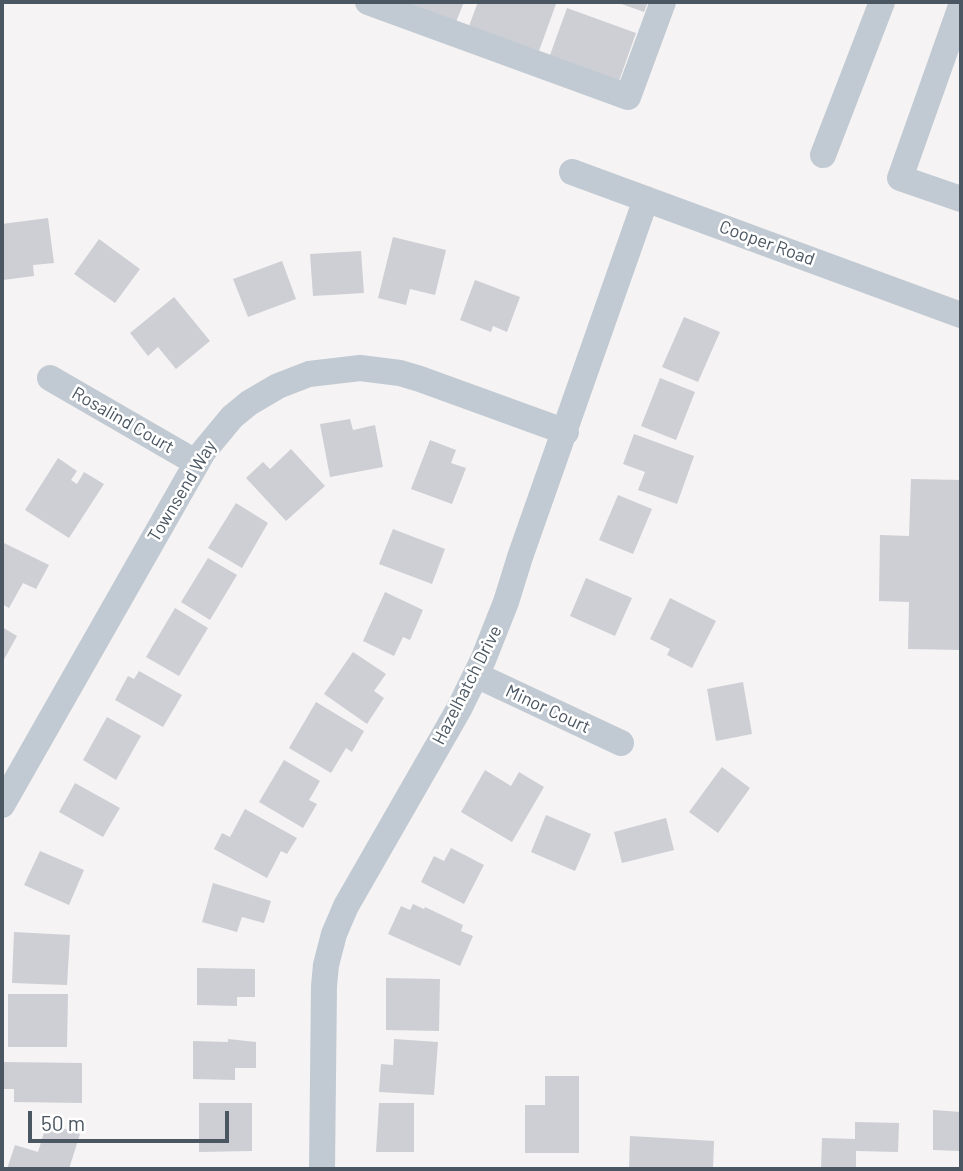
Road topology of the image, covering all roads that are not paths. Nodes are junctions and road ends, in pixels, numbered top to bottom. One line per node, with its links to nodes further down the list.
1 (368, 2): 2 (street)
2 (663, 2)
3 (882, 2): 5 (street)
4 (961, 6): 8 (street)
5 (823, 155)
6 (572, 172): 7 (street, Cooper Road)
7 (646, 199): 9 (street, Cooper Road); 11 (street, Hazelhatch Drive)
8 (961, 199)
9 (961, 315)
10 (50, 378): 12 (street, Rosalind Court)
11 (566, 432): 12 (street, Townsend Way); 13 (street, Hazelhatch Drive)
12 (197, 463): 15 (street, Townsend Way)
13 (476, 675): 14 (street, Minor Court); 17 (street, Hazelhatch Drive)
14 (621, 743)
15 (10, 772): 16 (street, Townsend Way)
16 (2, 805)
17 (322, 1169)

